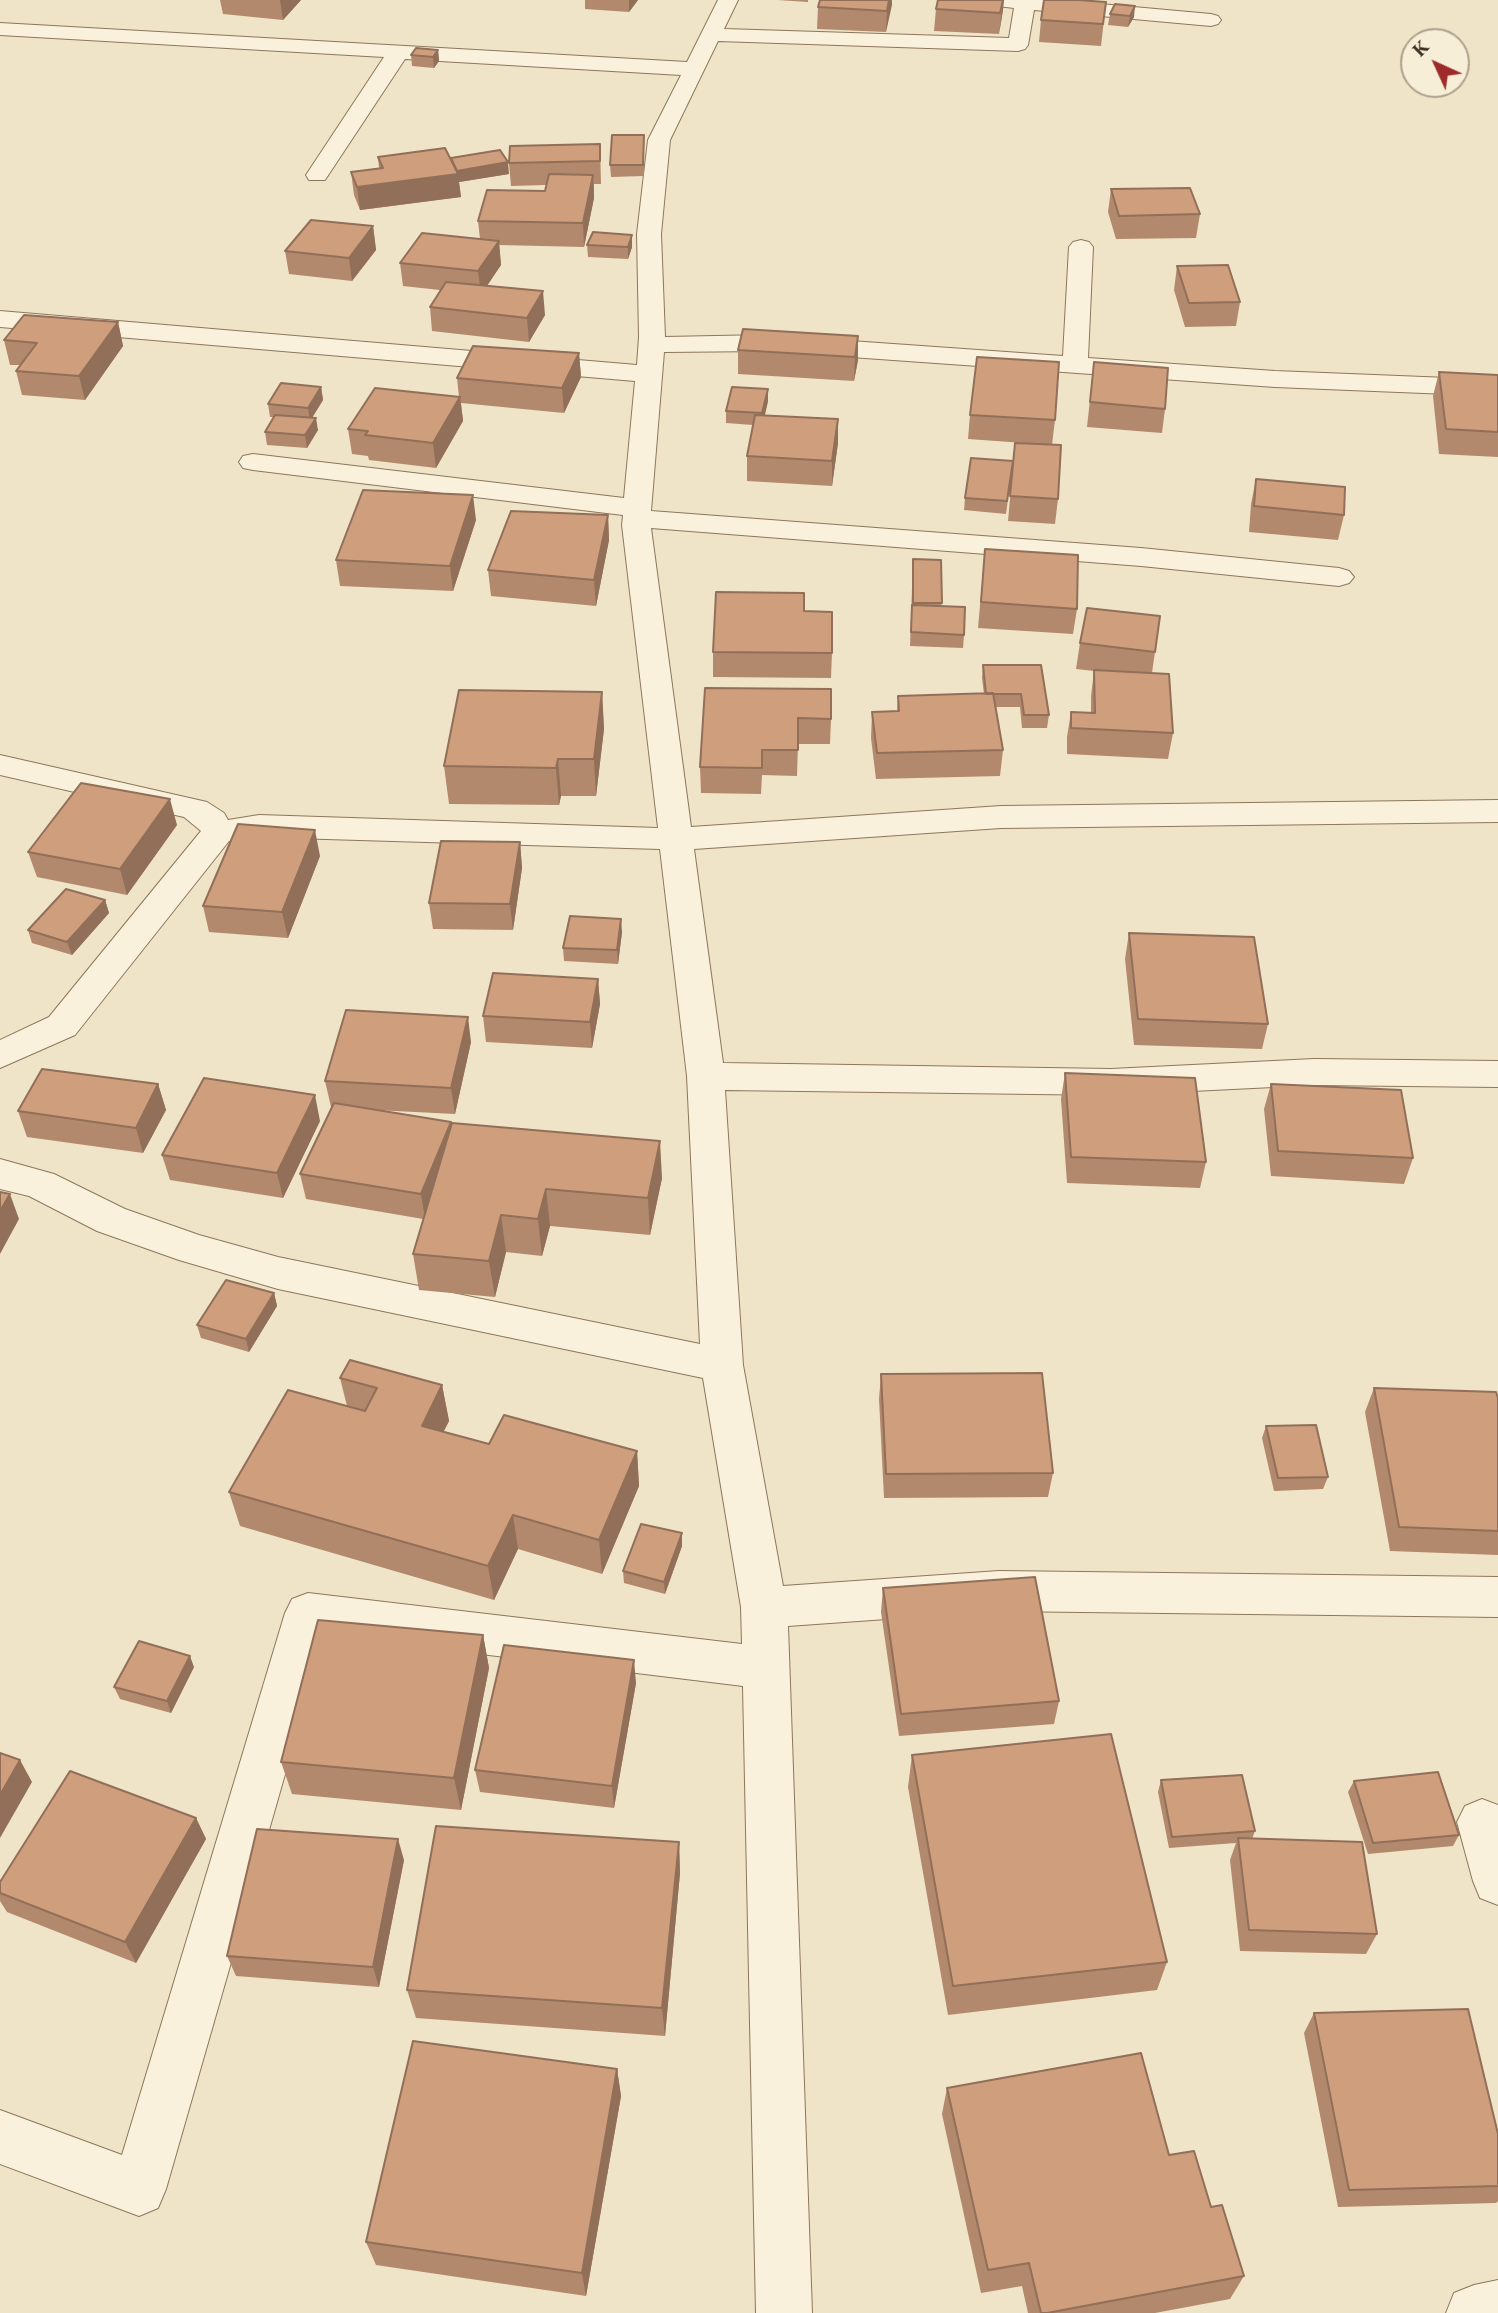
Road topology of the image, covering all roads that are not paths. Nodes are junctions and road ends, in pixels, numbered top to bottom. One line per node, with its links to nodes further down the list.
1 (729, 0): 7 (street)
2 (988, 0): 3 (street)
3 (1025, 3): 4 (street); 7 (street)
4 (1211, 20)
5 (0, 29): 6 (street)
6 (399, 51): 7 (street); 8 (street)
7 (703, 52): 11 (street)
8 (317, 175)
9 (1081, 247): 12 (street)
10 (0, 320): 11 (street)
11 (650, 360): 12 (street); 15 (street)
12 (1075, 365): 13 (street)
13 (1498, 388)
14 (253, 462): 15 (street)
15 (637, 513): 16 (street); 20 (street)
16 (1339, 577)
17 (0, 765): 19 (street)
18 (1498, 811): 20 (street)
19 (218, 832): 20 (street); 21 (street)
20 (675, 839): 23 (street)
21 (0, 1055)
22 (1498, 1074): 23 (street)
23 (706, 1076): 25 (street)
24 (0, 1174): 25 (street)
25 (722, 1365): 27 (street)
26 (1498, 1597): 27 (street)
27 (764, 1607): 28 (street)
28 (765, 1668): 31 (street); 33 (street)
29 (1482, 1822): 30 (street)
30 (1498, 1881)
31 (0, 2137)
32 (1498, 2308): 34 (street)
33 (784, 2313)
34 (1474, 2313)

